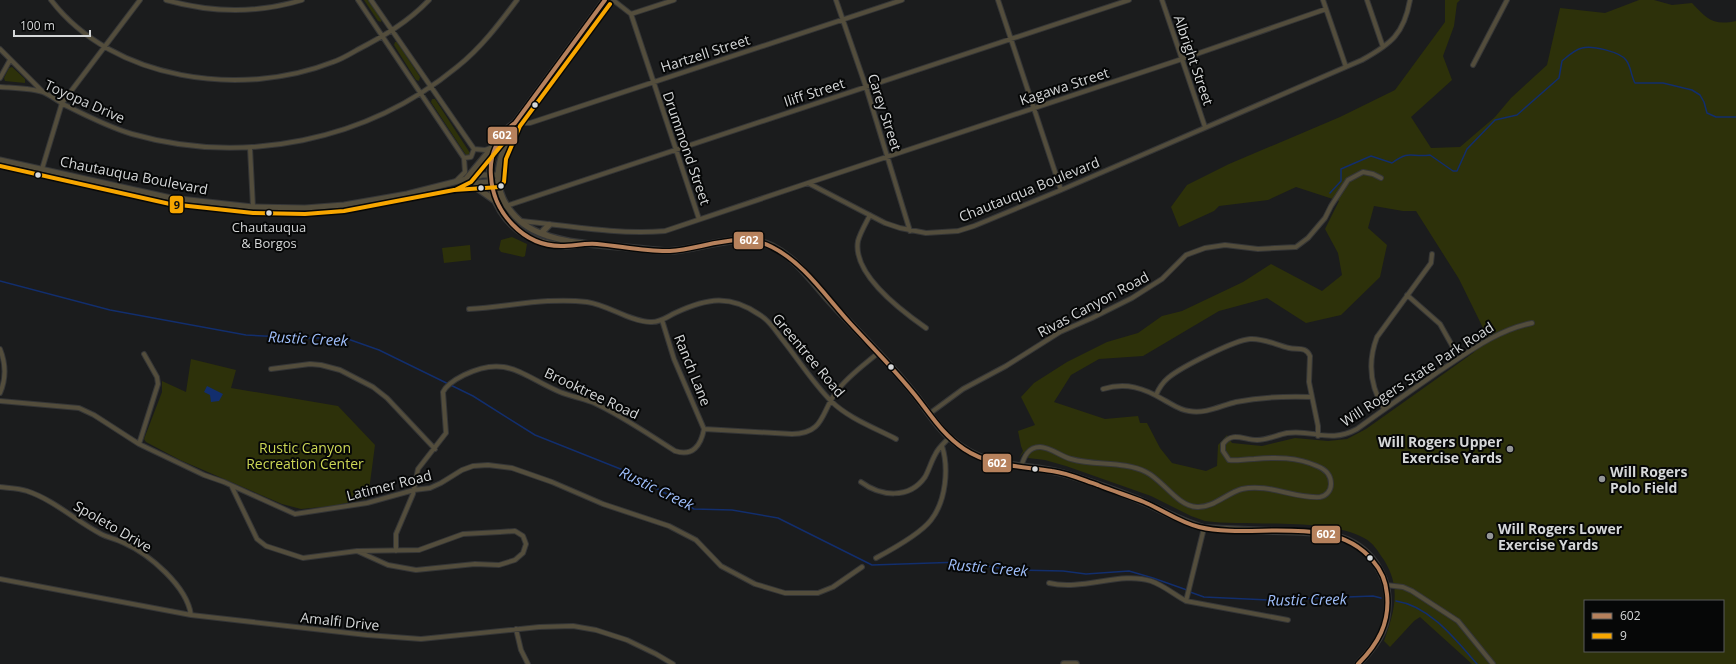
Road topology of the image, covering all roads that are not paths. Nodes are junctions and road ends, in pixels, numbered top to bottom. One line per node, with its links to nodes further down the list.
1 (51, 0): 27 (street)
2 (140, 0): 27 (street)
3 (166, 0): 4 (street)
4 (302, 0)
5 (358, 0): 25 (street)
6 (371, 0): 24 (street)
7 (429, 0): 24 (street)
8 (517, 0): 38 (street, Toyopa Drive)
9 (605, 0): 43 (main road)
10 (613, 0): 22 (street)
11 (674, 0): 22 (street)
12 (836, 0): 23 (street, Carey Street)
13 (902, 0): 23 (street, Hartzell Street)
14 (998, 0): 26 (street)
15 (1129, 0): 26 (street, Iliff Street)
16 (1162, 0): 30 (street, Albright Street)
17 (1323, 0): 21 (street)
18 (1367, 0): 28 (street)
19 (1410, 0): 28 (street, Chautauqua Boulevard)
20 (1507, 0): 32 (street)
21 (1326, 9): 30 (street, Kagawa Street); 33 (street)
22 (631, 14): 35 (street, Drummond Street)
23 (842, 20): 35 (street, Hartzell Street); 37 (street, Carey Street)
24 (392, 31): 25 (street); 38 (street)
25 (382, 36): 27 (street); 40 (street)
26 (1011, 40): 37 (street, Iliff Street); 42 (street)
27 (104, 47): 41 (street)
28 (1383, 47): 33 (street, Chautauqua Boulevard)
29 (0, 49): 31 (street)
30 (1182, 59): 42 (street, Kagawa Street); 44 (street, Albright Street)
31 (10, 60): 34 (street); 39 (street)
32 (1473, 64)
33 (1346, 66): 44 (street, Chautauqua Boulevard)
34 (0, 78)
35 (653, 82): 43 (street, Hartzell Street); 49 (street, Drummond Street)
36 (0, 87): 39 (street, Toyopa Drive)
37 (866, 87): 49 (street, Iliff Street); 50 (street, Carey Street)
38 (430, 88): 40 (street, Toyopa Drive); 48 (street)
39 (44, 92): 41 (street, Toyopa Drive)
40 (420, 94): 46 (street, Toyopa Drive); 51 (street)
41 (62, 103): 46 (street, Toyopa Drive); 53 (street)
42 (1034, 108): 50 (street, Kagawa Street); 62 (street)
43 (515, 123): 45 (main road); 55 (main road)
44 (1205, 127): 62 (street, Chautauqua Boulevard)
45 (497, 142): 47 (main road); 54 (main road)
46 (250, 148): 65 (street)
47 (491, 148): 48 (street); 57 (main road)
48 (474, 150): 51 (street)
49 (676, 150): 64 (street, Iliff Street); 67 (street, Drummond Street)
50 (888, 156): 60 (street, Kagawa Street); 70 (street, Carey Street)
51 (464, 158): 61 (street)
52 (0, 160): 53 (street, Chautauqua Boulevard)
53 (42, 169): 65 (street, Chautauqua Boulevard)
54 (490, 175): 55 (street, Chautauqua Boulevard); 57 (street, Chautauqua Boulevard); 59 (main road)
55 (498, 175): 58 (main road)
56 (1381, 178): 91 (street, Rivas Canyon Road)
57 (466, 181): 59 (street, Chautauqua Boulevard); 61 (street, Chautauqua Boulevard); 63 (main road)
58 (498, 181): 59 (street, Chautauqua Boulevard); 64 (main road)
59 (490, 182): 63 (main road)
60 (808, 183): 66 (street, Chautauqua Boulevard); 67 (street)
61 (453, 184): 65 (street, Chautauqua Boulevard)
62 (1061, 190): 70 (street, Chautauqua Boulevard)
63 (495, 200): 72 (main road)
64 (506, 206): 68 (main road)
65 (253, 207)
66 (870, 215): 70 (street, Chautauqua Boulevard); 78 (street)
67 (699, 219): 69 (street)
68 (520, 221): 69 (street); 71 (main road)
69 (549, 225): 71 (main road)
70 (910, 231)
71 (552, 237): 72 (main road)
72 (582, 243): 81 (main road)
73 (1432, 254): 74 (street)
74 (1407, 295): 79 (street); 90 (street)
75 (469, 309): 76 (street, Greentree Road)
76 (662, 320): 88 (street, Greentree Road); 92 (street, Ranch Lane)
77 (1532, 323): 90 (street, Will Rogers State Park Road)
78 (926, 328)
79 (1454, 348)
80 (0, 349): 85 (street)
81 (878, 353): 88 (street); 91 (main road)
82 (144, 354): 96 (street)
83 (271, 369): 98 (street)
84 (1103, 389): 86 (street)
85 (0, 393)
86 (1156, 395): 87 (street); 87 (street)
87 (1312, 397): 93 (street)
88 (831, 400): 92 (street); 95 (street, Greentree Road)
89 (0, 401): 96 (street, Latimer Road)
90 (1384, 409): 93 (street, Will Rogers State Park Road)
91 (929, 414): 94 (main road)
92 (704, 429): 98 (street, Brooktree Road)
93 (1318, 436): 99 (street, Will Rogers State Park Road)
94 (949, 438): 97 (street); 99 (main road)
95 (896, 439)
96 (139, 444): 102 (street, Latimer Road)
97 (942, 446): 100 (street); 107 (street)
98 (435, 449): 103 (street, Brooktree Road)
99 (1021, 467): 104 (main road)
100 (861, 482)
101 (0, 486): 113 (street, Spoleto Drive)
102 (232, 486): 103 (street, Latimer Road); 105 (street)
103 (414, 490): 106 (street, Brooktree Road); 108 (street, Latimer Road)
104 (1204, 528): 111 (main road); 112 (street)
105 (357, 551): 106 (street); 106 (street)
106 (396, 551)
107 (876, 558)
108 (862, 567)
109 (0, 579): 113 (street, Amalfi Drive)
110 (1049, 583): 112 (street)
111 (1386, 585): 120 (main road); 121 (street)
112 (1186, 601): 114 (street)
113 (191, 615): 115 (street, Amalfi Drive)
114 (1288, 620)
115 (516, 630): 116 (street); 117 (street, Amalfi Drive)
116 (528, 664)
117 (673, 664)
118 (1064, 664): 119 (main road)
119 (1076, 664)
120 (1358, 664)
121 (1493, 664)

